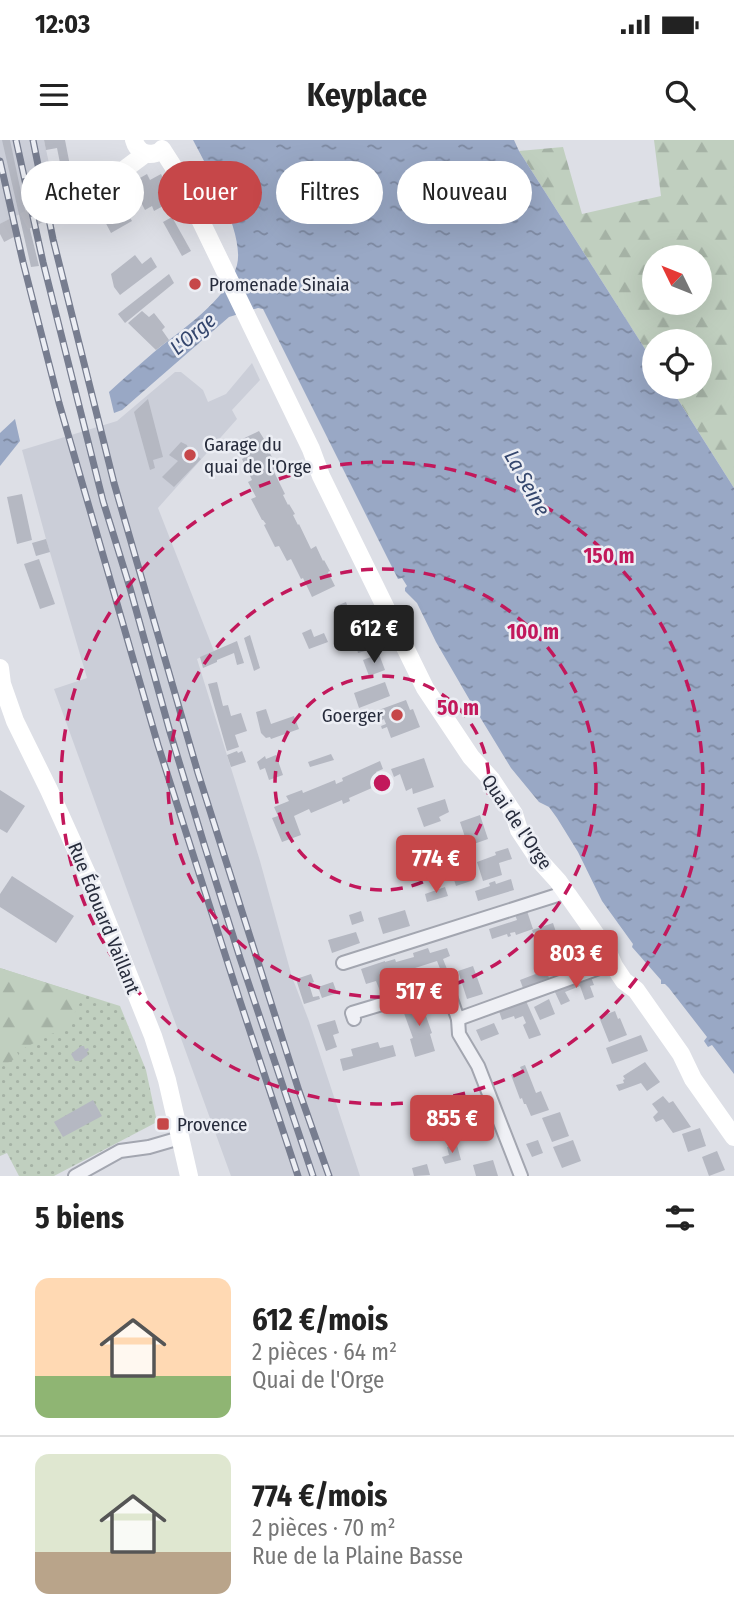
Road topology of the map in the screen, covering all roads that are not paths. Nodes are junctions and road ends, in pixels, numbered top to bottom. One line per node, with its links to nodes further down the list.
1 (152, 146): 2 (main road); 4 (main road, Quai de l'Orge)
2 (134, 161)
3 (0, 668): 10 (main road, Rue Édouard Vaillant)
4 (567, 892): 5 (street); 6 (main road, Quai de l'Orge)
5 (343, 963)
6 (613, 963): 8 (street); 9 (main road, Quai de l'Orge)
7 (354, 1019): 8 (street)
8 (458, 1019): 13 (street)
9 (734, 1137)
10 (180, 1138): 11 (street); 12 (main road, Rue Édouard Vaillant)
11 (75, 1176)
12 (189, 1176)
13 (521, 1176)

